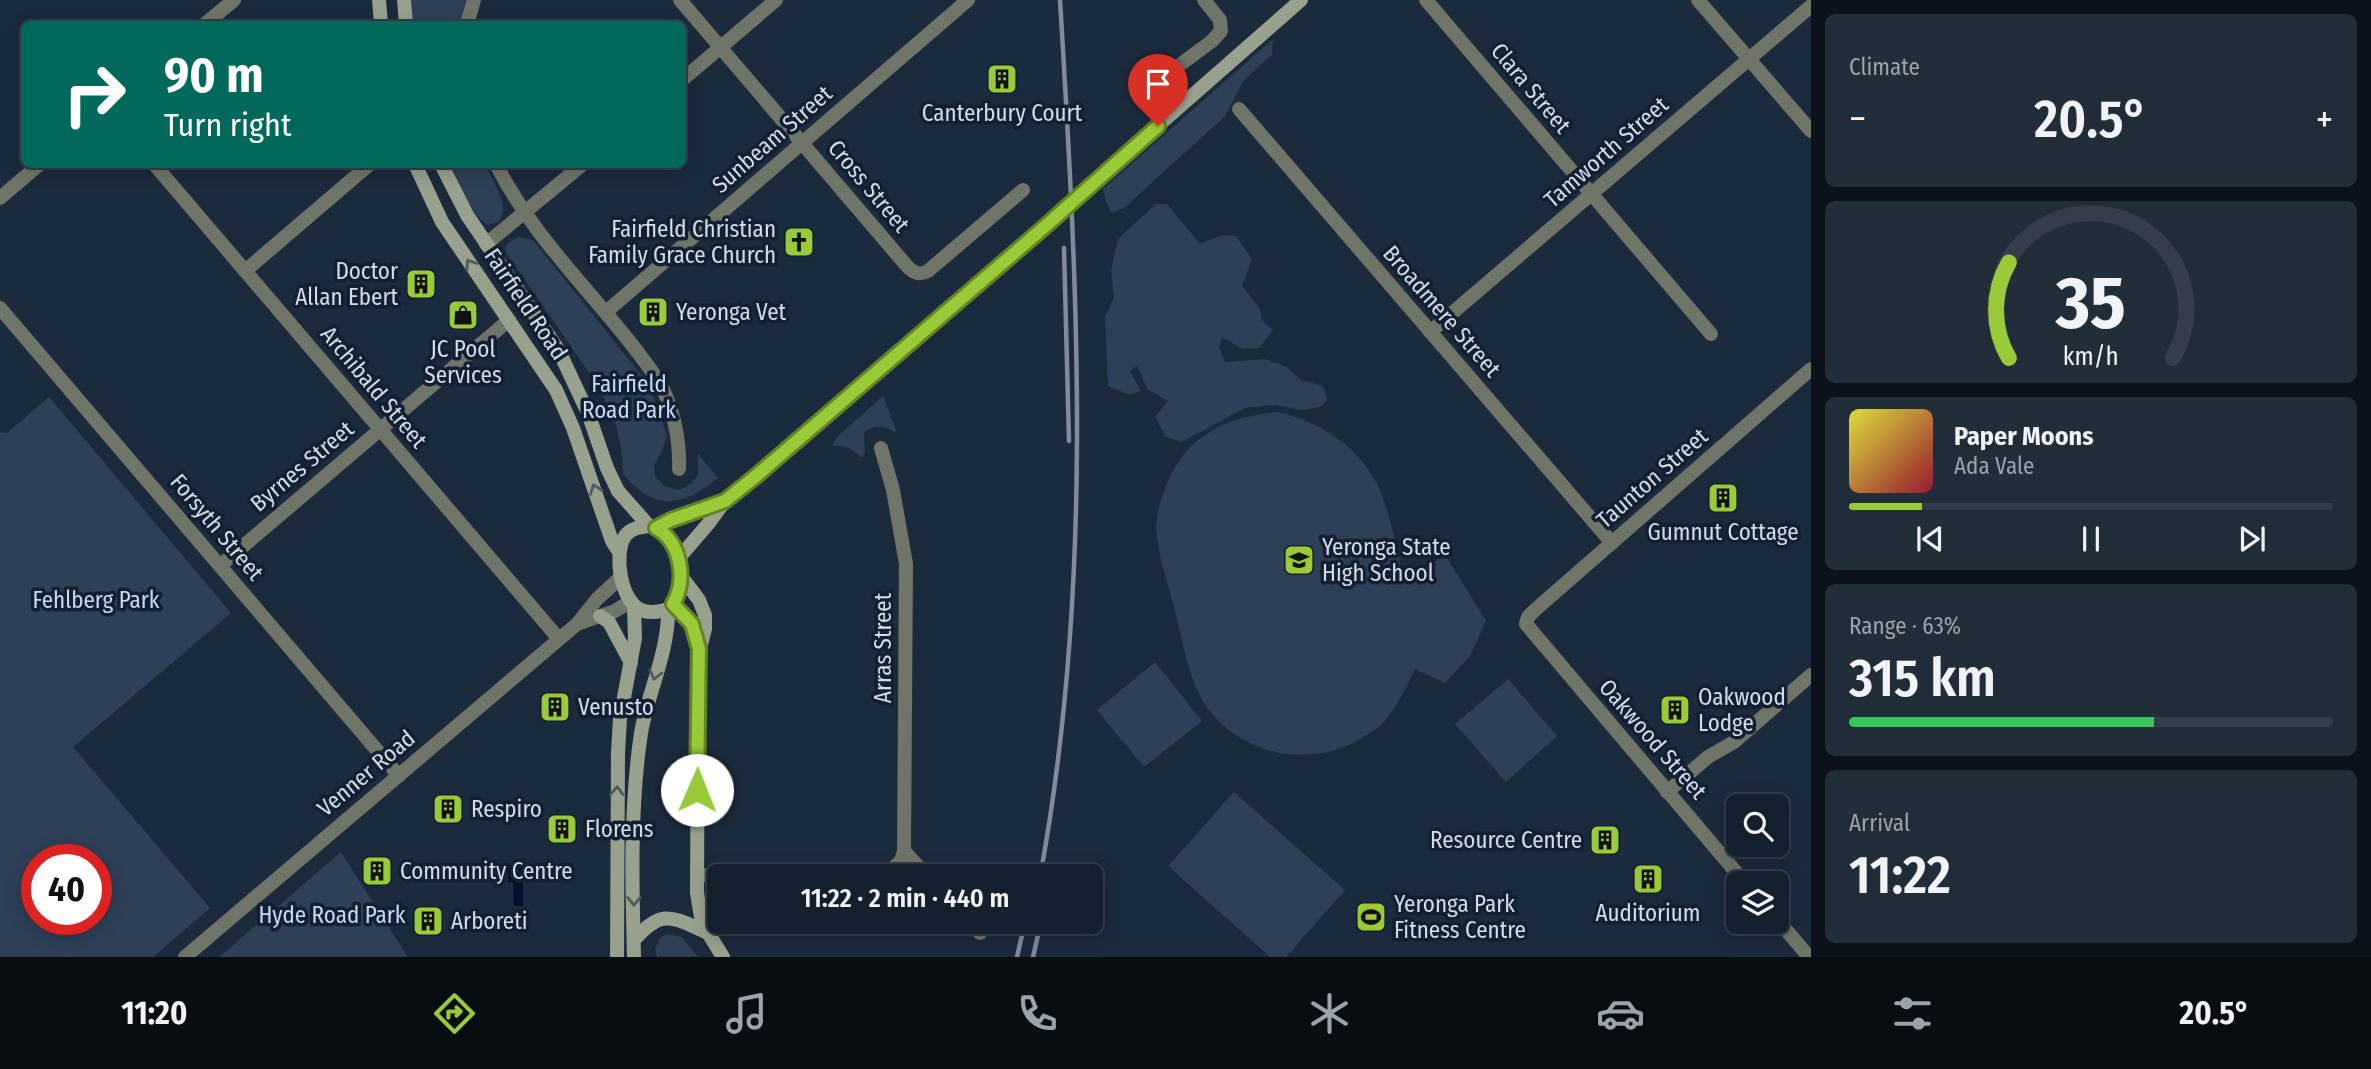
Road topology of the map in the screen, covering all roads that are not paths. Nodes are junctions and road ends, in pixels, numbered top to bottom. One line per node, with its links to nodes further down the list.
1 (234, 0): 13 (street)
2 (379, 0): 14 (main road)
3 (404, 0): 15 (main road)
4 (474, 0): 16 (street)
5 (681, 0): 17 (street, Cross Street)
6 (776, 0): 17 (street)
7 (968, 0): 23 (street, Sunbeam Street)
8 (1204, 0): 20 (street)
9 (1301, 0): 46 (main road, bridge)
10 (1426, 0): 32 (street, Clara Street)
11 (1698, 0): 18 (street)
12 (1811, 6): 18 (street, Tamworth Street)
13 (209, 21)
14 (381, 21)
15 (406, 21)
16 (468, 21)
17 (721, 47): 19 (street); 23 (street, Cross Street)
18 (1749, 59): 22 (street); 32 (street, Tamworth Street)
19 (686, 77)
20 (1146, 90)
21 (1239, 109): 40 (street, Broadmere Street)
22 (1811, 131)
23 (802, 143): 31 (street, Cross Street); 38 (street, Sunbeam Street)
24 (35, 168): 33 (street)
25 (157, 168): 36 (street, Archibald Street)
26 (365, 168): 36 (street)
27 (417, 168): 39 (main road, Fairfield Road, one-way to 27)
28 (443, 168): 35 (main road, Fairfield Road)
29 (498, 168): 34 (street)
30 (578, 168): 34 (street)
31 (1023, 190)
32 (1591, 194): 40 (street, Tamworth Street); 41 (street, Clara Street)
33 (0, 198)
34 (524, 214): 35 (street); 38 (street)
35 (486, 244): 47 (main road, Fairfield Road)
36 (245, 271): 43 (street, Archibald Street)
37 (0, 308): 51 (street, Forsyth Street)
38 (606, 312): 45 (street)
39 (509, 320): 43 (street, Byrnes Street); 49 (main road, Fairfield Road, one-way to 39)
40 (1430, 332): 48 (street, Broadmere Street)
41 (1711, 334)
42 (1811, 369): 48 (street, Taunton Street)
43 (380, 429): 51 (street, Byrnes Street); 59 (street, Archibald Street)
44 (881, 448): 65 (street, Arras Street)
45 (679, 469)
46 (725, 501): 47 (main road); 50 (main road)
47 (653, 527): 49 (main road); 50 (main road)
48 (1612, 542): 58 (street, Taunton Street)
49 (619, 552): 53 (main road)
50 (678, 559): 52 (main road)
51 (220, 565): 63 (street, Forsyth Street)
52 (681, 576): 55 (main road); 60 (main road)
53 (621, 578): 54 (main road); 57 (street, Venner Road)
54 (633, 604): 55 (main road); 56 (street, Venner Road); 61 (main road)
55 (671, 606): 60 (main road); 73 (main road, one-way to 73)
56 (600, 616): 57 (street, Venner Road); 61 (main road)
57 (577, 624): 59 (street, Venner Road)
58 (1526, 624): 64 (street, Oakwood Street)
59 (559, 639): 63 (street, Venner Road)
60 (699, 649): 69 (main road)
61 (631, 663): 75 (main road, one-way to 61)
62 (1811, 675): 64 (street)
63 (399, 776): 74 (street, Venner Road)
64 (1668, 792): 68 (street, Oakwood Street)
65 (904, 851): 66 (street); 67 (street)
66 (897, 864)
67 (916, 864)
68 (1735, 871)
69 (696, 875): 70 (street); 71 (main road)
70 (707, 875)
71 (706, 932): 73 (main road); 77 (main road)
72 (1789, 933): 78 (street)
73 (634, 940): 76 (main road)
74 (185, 957)
75 (617, 957)
76 (634, 957)
77 (723, 957)
78 (1809, 957)

